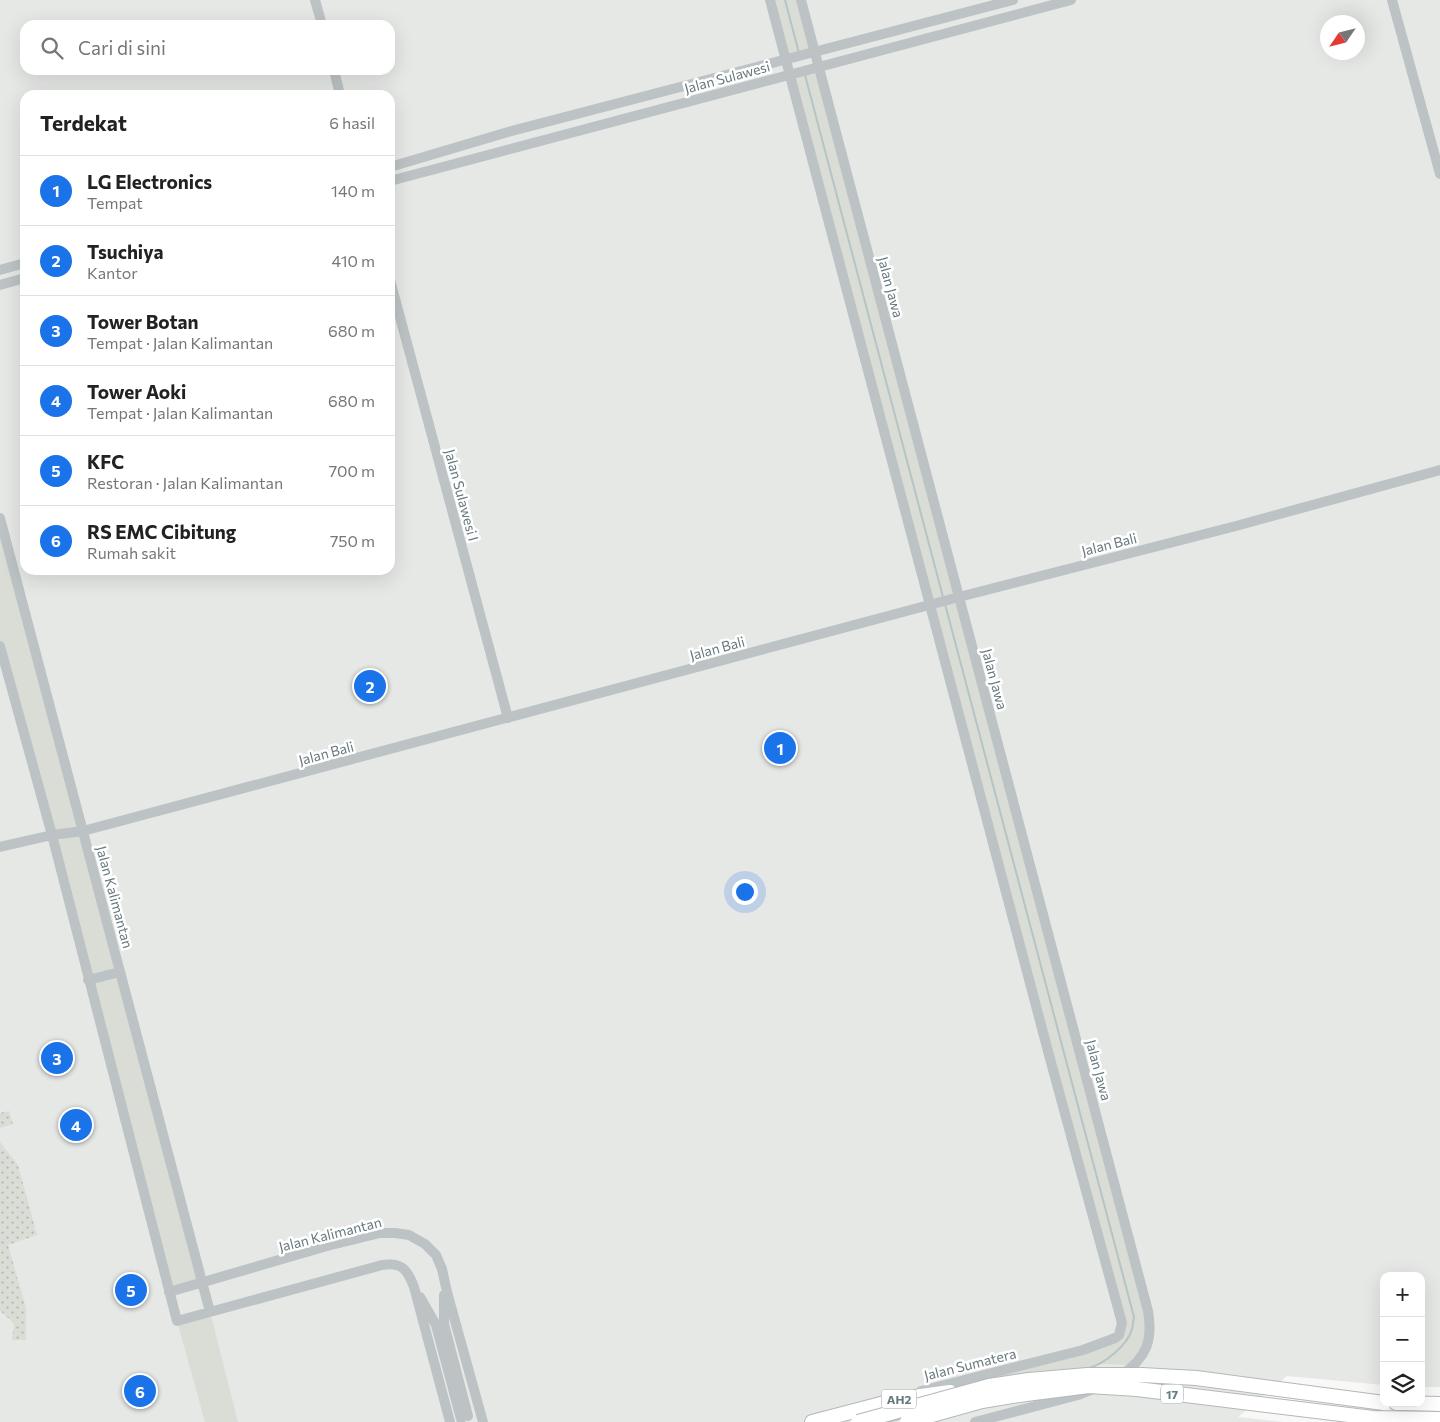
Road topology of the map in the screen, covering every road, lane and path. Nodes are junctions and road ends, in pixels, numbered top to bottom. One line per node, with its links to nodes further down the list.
1 (315, 0): 7 (street)
2 (770, 0): 9 (street)
3 (802, 0): 8 (street, Jalan Jawa)
4 (1013, 0): 8 (street, Jalan Sulawesi)
5 (1071, 0): 10 (street, Jalan Sulawesi)
6 (1392, 0): 15 (street)
7 (321, 20)
8 (812, 53): 9 (street, Jalan Sulawesi); 10 (street, Jalan Jawa)
9 (788, 59): 11 (street); 14 (street, Jalan Sulawesi)
10 (816, 68): 11 (street, Jalan Sulawesi); 24 (street, Jalan Jawa)
11 (792, 74): 16 (street, Jalan Sulawesi); 25 (street)
12 (335, 75): 13 (street)
13 (339, 90)
14 (395, 166)
15 (1440, 174)
16 (395, 180)
17 (20, 264): 18 (street)
18 (0, 270)
19 (20, 279): 20 (street)
20 (0, 285)
21 (395, 299): 27 (street, Jalan Sulawesi I)
22 (1440, 470): 24 (street, Jalan Bali)
23 (0, 518): 28 (street, Jalan Kalimantan)
24 (956, 598): 25 (street, Jalan Bali); 49 (street, Jalan Jawa)
25 (934, 604): 27 (street, Jalan Bali); 45 (street, Jalan Sumatera)
26 (0, 646): 29 (street)
27 (508, 718): 28 (street, Jalan Bali)
28 (84, 832): 29 (street, Jalan Bali); 31 (street, Jalan Kalimantan)
29 (52, 835): 30 (street, Jalan Bali); 32 (street)
30 (0, 847)
31 (120, 972): 32 (street); 34 (street, Jalan Kalimantan)
32 (88, 980): 36 (street)
33 (444, 1279): 34 (street, Jalan Kalimantan); 35 (street); 44 (street, Jalan Kalimantan)
34 (202, 1283): 36 (street, Jalan Kalimantan); 37 (street, Jalan Kalimantan)
35 (414, 1287): 37 (street); 43 (street)
36 (170, 1292): 37 (street)
37 (210, 1312)
38 (989, 1386): 39 (highway, 17, bridge); 46 (highway, AH2, bridge); 47 (highway, 17, bridge)
39 (1380, 1402)
40 (1425, 1404): 41 (highway)
41 (1440, 1404)
42 (1440, 1419): 48 (highway, 17, bridge)
43 (450, 1422)
44 (483, 1422)
45 (802, 1422)
46 (812, 1422)
47 (858, 1422)
48 (907, 1422)
49 (975, 1422)

